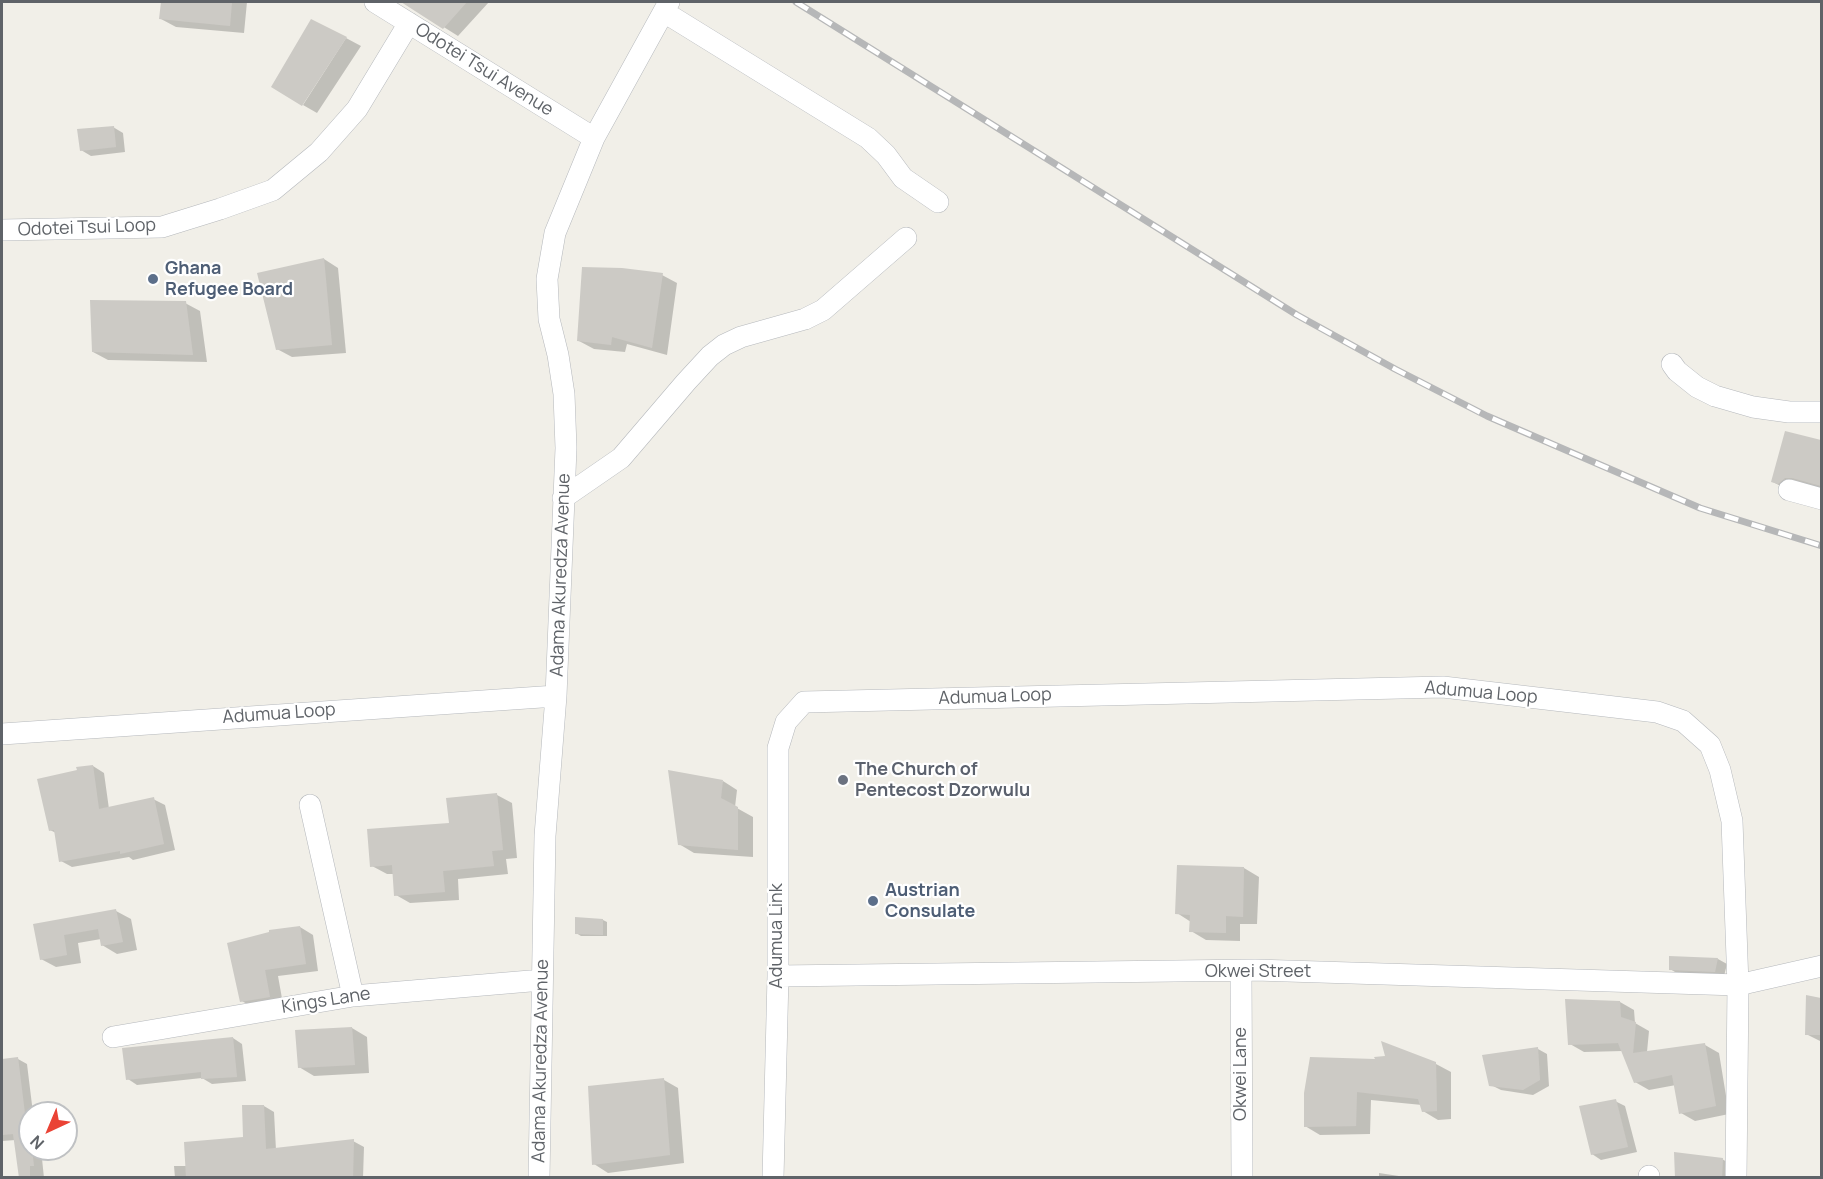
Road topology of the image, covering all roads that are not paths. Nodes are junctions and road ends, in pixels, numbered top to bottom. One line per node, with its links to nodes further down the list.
1 (375, 2): 3 (street, Odotei Tsui Avenue)
2 (666, 7): 4 (street, Adama Akuredza Avenue); 5 (street)
3 (409, 23): 4 (street, Odotei Tsui Avenue); 6 (street, Odotei Tsui Loop)
4 (594, 138): 11 (street, Adama Akuredza Avenue)
5 (938, 202)
6 (2, 231)
7 (906, 238): 11 (street)
8 (1672, 364): 9 (street)
9 (1821, 412)
10 (1789, 490): 12 (street)
11 (563, 498): 13 (street, Adama Akuredza Avenue)
12 (1821, 499)
13 (556, 696): 15 (street, Adumua Loop); 20 (street, Adama Akuredza Avenue)
14 (804, 702): 19 (street, Adumua Link); 21 (street, Adumua Loop)
15 (2, 734)
16 (309, 805): 22 (street)
17 (1821, 966): 21 (street, Okwei Street)
18 (1241, 971): 19 (street, Okwei Street); 21 (street, Okwei Street); 26 (street, Okwei Lane)
19 (778, 976): 25 (street, Adumua Link)
20 (542, 980): 22 (street, Kings Lane); 24 (street, Adama Akuredza Avenue)
21 (1738, 985): 27 (street, Adumua Loop)
22 (353, 996): 23 (street, Kings Lane)
23 (113, 1037)
24 (539, 1178)
25 (773, 1178)
26 (1242, 1178)
27 (1736, 1178)

